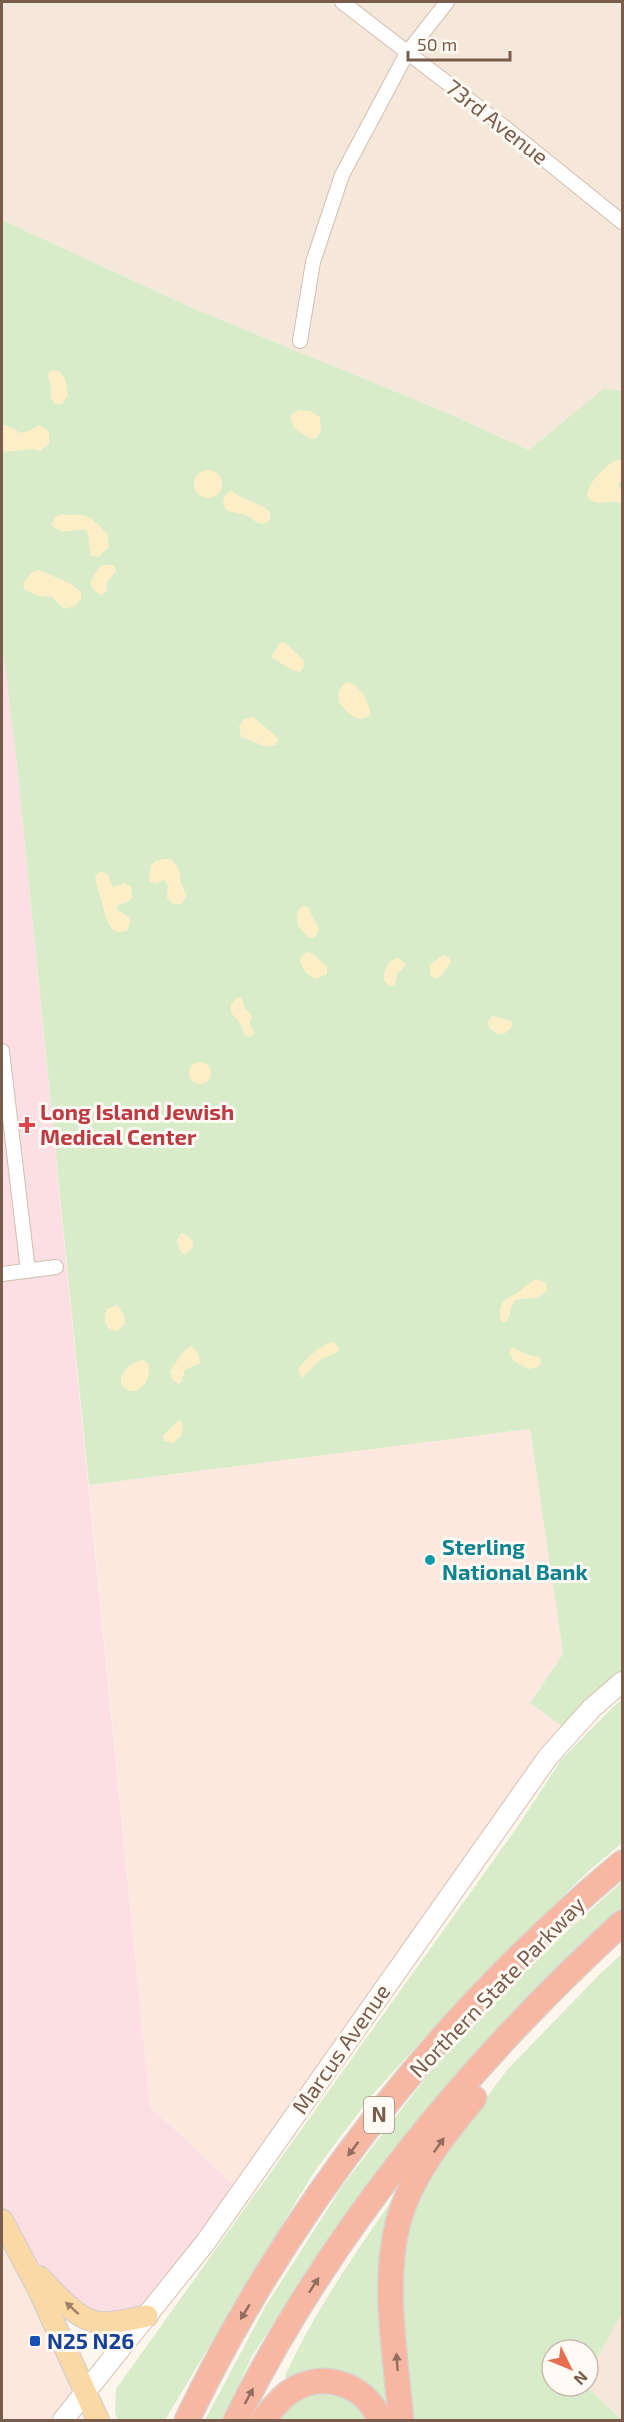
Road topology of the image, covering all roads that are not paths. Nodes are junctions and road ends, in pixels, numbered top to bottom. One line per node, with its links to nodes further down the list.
1 (342, 2): 3 (street, 73rd Avenue)
2 (447, 2): 3 (street)
3 (407, 53): 4 (street, 73rd Avenue); 5 (street)
4 (622, 222)
5 (300, 341)
6 (2, 1051): 8 (street)
7 (56, 1267): 8 (street)
8 (28, 1271): 9 (street)
9 (2, 1274)
10 (622, 1682): 16 (main road, Marcus Avenue)
11 (622, 1863): 20 (highway, Northern State Parkway / N, one-way to 20)
12 (622, 1923): 13 (highway, Northern State Parkway / N)
13 (595, 1948): 21 (highway, Northern State Parkway / N, one-way to 13); 24 (highway, one-way to 13)
14 (2, 2220): 15 (main road)
15 (28, 2268): 16 (main road, one-way to 15); 17 (main road)
16 (147, 2316): 17 (main road, Marcus Avenue)
17 (86, 2393): 18 (main road, Marcus Avenue); 19 (main road)
18 (63, 2421)
19 (98, 2421)
20 (187, 2421)
21 (236, 2421)
22 (262, 2421): 23 (highway)
23 (380, 2421)
24 (401, 2421)

